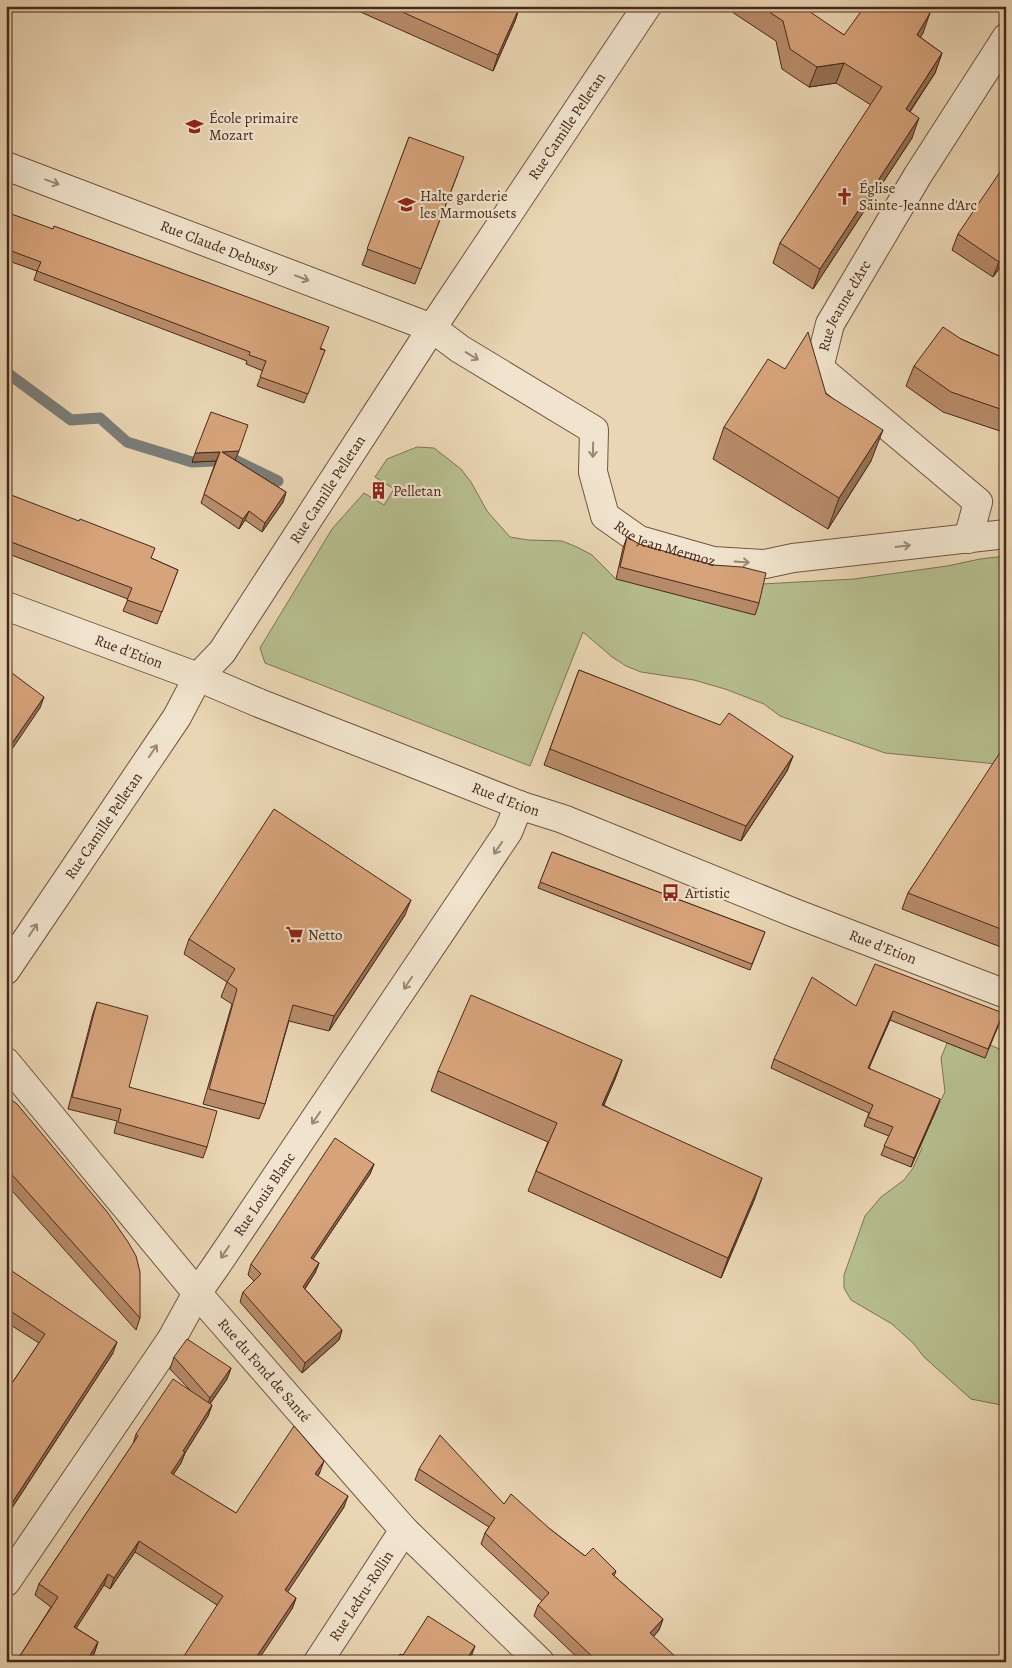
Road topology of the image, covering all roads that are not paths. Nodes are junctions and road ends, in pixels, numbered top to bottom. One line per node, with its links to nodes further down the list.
1 (647, 6): 4 (street, Rue Camille Pelletan)
2 (1006, 38): 6 (street, Rue Jeanne d'Arc)
3 (6, 166): 4 (street, Rue Claude Debussy, one-way to 4)
4 (432, 328): 6 (street, Rue Jean Mermoz, one-way to 6); 8 (street, Rue Camille Pelletan)
5 (1006, 534): 6 (street, Rue Jean Mermoz)
6 (968, 539)
7 (6, 606): 8 (street, Rue d'Etion)
8 (198, 678): 9 (street, Rue d'Etion); 10 (street, Rue Camille Pelletan, one-way to 8)
9 (519, 805): 11 (street, Rue d'Etion); 13 (street, Rue Louis Blanc, one-way to 13)
10 (6, 970)
11 (1006, 994)
12 (6, 1062): 13 (street, Rue du Fond de Santé)
13 (197, 1293): 14 (street, Rue du Fond de Santé); 15 (street, Rue Louis Blanc)
14 (404, 1530): 16 (street, Rue Ledru-Rollin); 17 (street, Rue du Fond de Santé)
15 (6, 1582)
16 (318, 1662)
17 (540, 1662)

